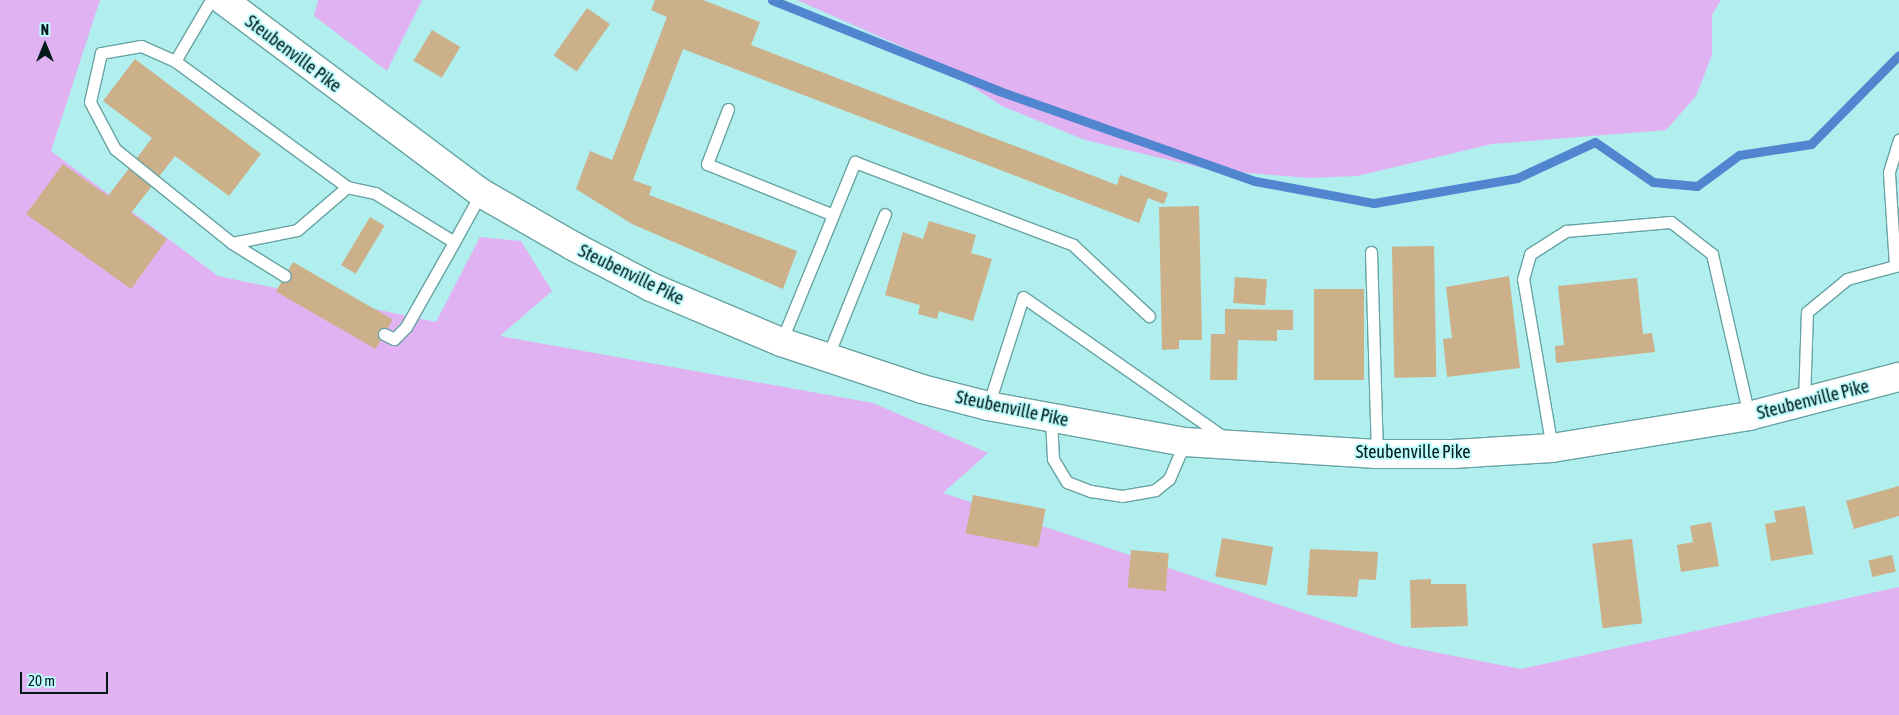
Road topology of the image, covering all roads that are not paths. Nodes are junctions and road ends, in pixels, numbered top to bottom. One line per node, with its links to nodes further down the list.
1 (211, 0): 3 (lane)
2 (223, 0): 7 (main road, Steubenville Pike)
3 (175, 60): 6 (lane); 11 (lane)
4 (728, 109): 9 (lane)
5 (1899, 140): 13 (lane)
6 (347, 187): 10 (lane); 11 (lane)
7 (481, 193): 10 (lane); 17 (main road, Steubenville Pike)
8 (885, 214): 18 (lane)
9 (833, 215): 15 (lane); 17 (lane)
10 (454, 242): 16 (lane)
11 (232, 243): 14 (lane)
12 (1371, 252): 27 (lane)
13 (1897, 266): 20 (lane)
14 (285, 276)
15 (1149, 316)
16 (384, 334)
17 (781, 342): 18 (main road, Steubenville Pike)
18 (827, 358): 21 (main road, Steubenville Pike)
19 (1899, 377): 20 (main road, Steubenville Pike)
20 (1804, 403): 22 (main road, Steubenville Pike)
21 (988, 406): 23 (main road, Steubenville Pike); 25 (lane)
22 (1749, 416): 26 (main road, Steubenville Pike); 26 (lane)
23 (1052, 419): 24 (main road, Steubenville Pike); 24 (lane)
24 (1185, 442): 25 (main road, Steubenville Pike)
25 (1238, 447): 27 (main road, Steubenville Pike)
26 (1552, 448): 27 (main road, Steubenville Pike)
27 (1377, 454)

